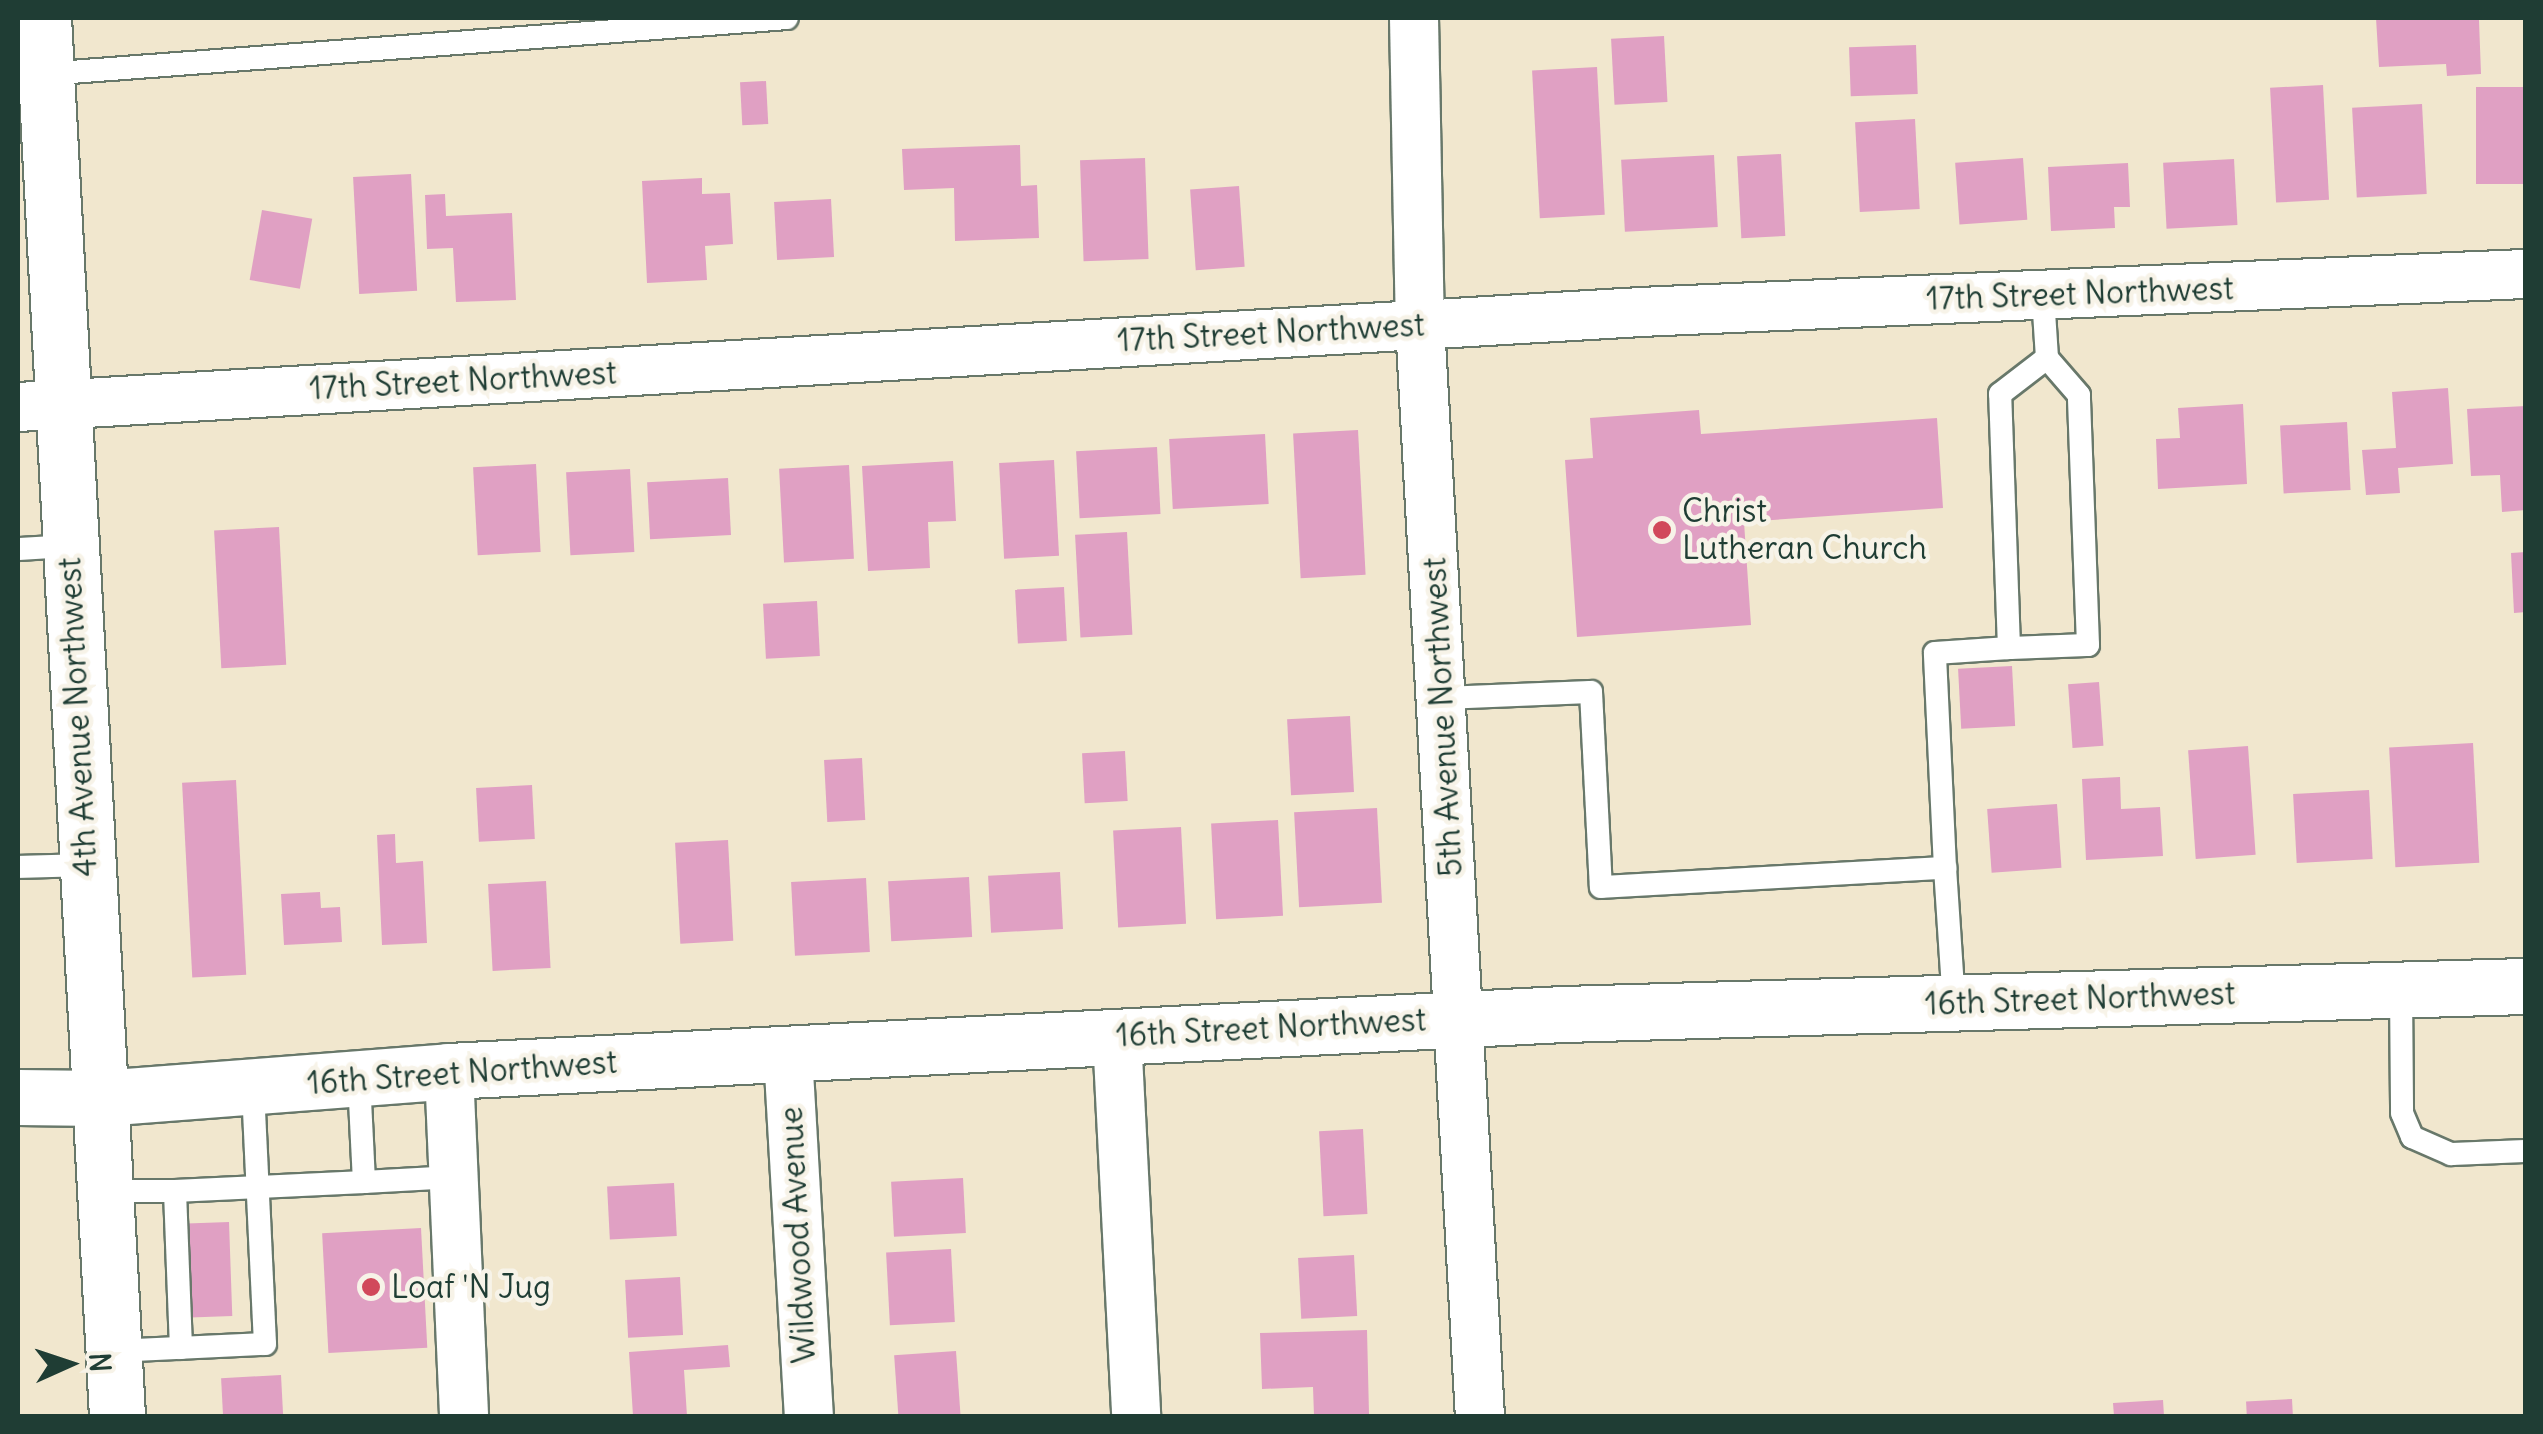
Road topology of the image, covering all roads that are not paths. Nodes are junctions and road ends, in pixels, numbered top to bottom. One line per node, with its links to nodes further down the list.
1 (43, 18): 4 (street, 4th Avenue Northwest)
2 (787, 18): 4 (lane)
3 (1414, 18): 7 (street, 5th Avenue Northwest)
4 (32, 75): 9 (street, 4th Avenue Northwest)
5 (2526, 274): 6 (street, 17th Street Northwest)
6 (2043, 296): 7 (street, 17th Street Northwest); 8 (lane)
7 (1420, 324): 9 (street, 17th Street Northwest); 12 (street, 5th Avenue Northwest)
8 (2047, 358): 11 (lane); 11 (lane)
9 (39, 406): 10 (street, 4th Avenue Northwest)
10 (43, 547): 13 (street, 4th Avenue Northwest)
11 (2009, 648): 15 (lane)
12 (1442, 698): 15 (lane); 19 (street, 5th Avenue Northwest)
13 (86, 865): 14 (lane); 26 (street, 4th Avenue Northwest)
14 (18, 867)
15 (1944, 868): 18 (lane)
16 (2526, 986): 17 (street, 16th Street Northwest)
17 (2401, 990): 18 (street, 16th Street Northwest); 27 (lane)
18 (1954, 1003): 19 (street, 16th Street Northwest)
19 (1461, 1018): 20 (street, 16th Street Northwest); 39 (street, 5th Avenue Northwest)
20 (1117, 1036): 21 (street, 16th Street Northwest); 38 (street)
21 (788, 1054): 22 (street, 16th Street Northwest); 37 (street, Wildwood Avenue)
22 (449, 1071): 23 (street, 16th Street Northwest); 28 (street)
23 (359, 1078): 24 (street, 16th Street Northwest); 29 (lane)
24 (252, 1086): 26 (street, 16th Street Northwest); 30 (lane)
25 (18, 1097): 26 (street, 16th Street Northwest)
26 (101, 1098): 31 (street, 4th Avenue Northwest)
27 (2526, 1152)
28 (454, 1177): 29 (lane); 36 (street)
29 (364, 1182): 30 (lane)
30 (257, 1188): 32 (lane); 33 (lane)
31 (106, 1191): 32 (lane); 34 (street, 4th Avenue Northwest)
32 (174, 1191): 33 (lane)
33 (180, 1348): 34 (lane)
34 (114, 1351): 35 (street, 4th Avenue Northwest)
35 (118, 1416)
36 (464, 1416)
37 (809, 1416)
38 (1136, 1416)
39 (1480, 1416)

